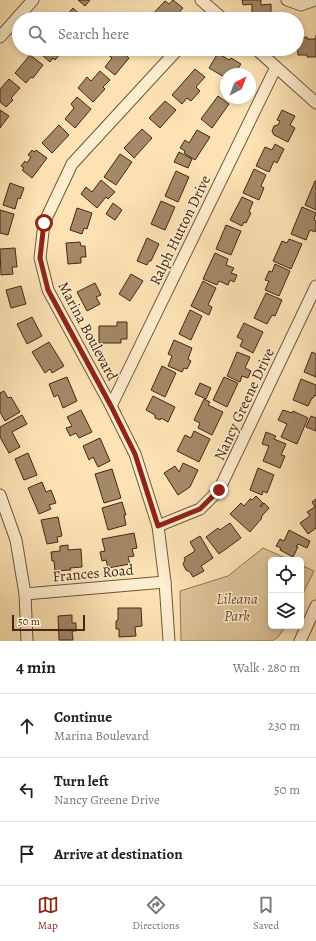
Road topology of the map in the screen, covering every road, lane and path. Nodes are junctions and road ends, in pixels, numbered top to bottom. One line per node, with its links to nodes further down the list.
1 (33, 0): 5 (street)
2 (287, 0): 3 (street)
3 (315, 0)
4 (207, 4): 6 (street)
5 (22, 12)
6 (215, 12)
7 (12, 24): 8 (street)
8 (0, 37)
9 (172, 56): 14 (street, Marina Boulevard)
10 (264, 56): 11 (street)
11 (276, 67): 12 (street); 14 (street, Ralph Hutton Drive)
12 (316, 103)
13 (316, 286): 16 (street, Nancy Greene Drive)
14 (111, 406): 16 (street, Marina Boulevard)
15 (0, 495): 18 (street)
16 (158, 526): 17 (street, Marina Boulevard)
17 (164, 582): 18 (street, Frances Road); 21 (street, Marina Boulevard)
18 (25, 594): 20 (street)
19 (316, 606): 22 (street)
20 (27, 641)
21 (169, 641)
22 (300, 641)

